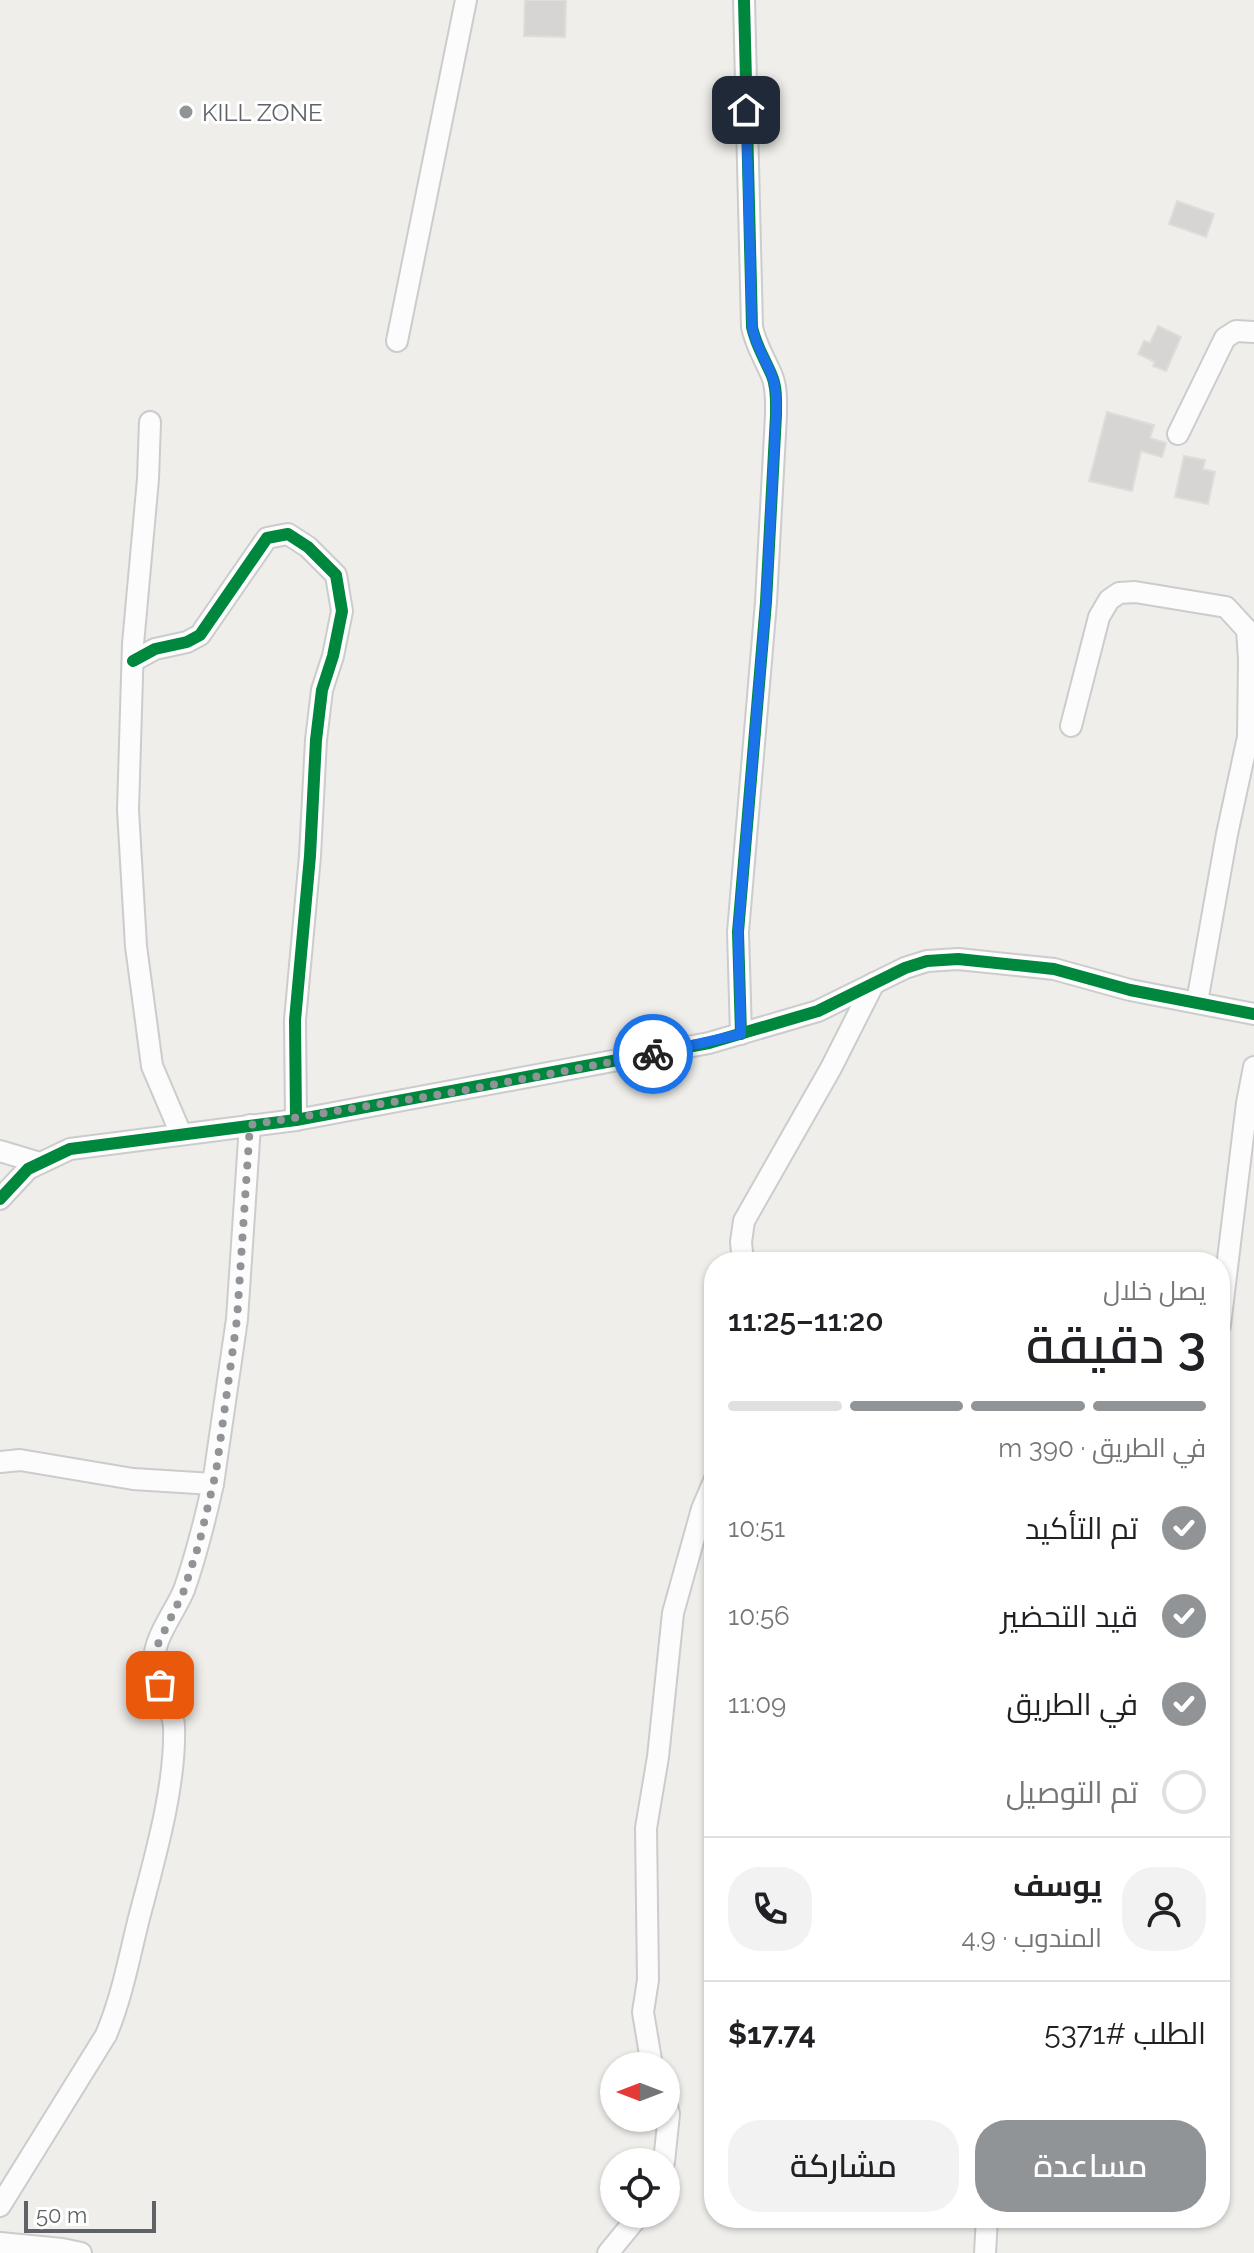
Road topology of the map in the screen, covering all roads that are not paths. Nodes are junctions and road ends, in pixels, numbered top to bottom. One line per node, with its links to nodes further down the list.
1 (466, 0): 4 (street)
2 (744, 0): 12 (street)
3 (1254, 332): 6 (street)
4 (397, 341)
5 (150, 422): 7 (street)
6 (1178, 434)
7 (133, 661): 14 (street); 16 (street)
8 (1071, 726): 10 (street)
9 (874, 983): 10 (street); 12 (street); 20 (street)
10 (1197, 1002): 11 (street)
11 (1254, 1014)
12 (741, 1034): 14 (street)
13 (1254, 1067): 21 (street)
14 (296, 1120): 15 (street)
15 (250, 1125): 16 (street); 23 (street)
16 (181, 1134): 18 (street)
17 (0, 1151): 18 (street)
18 (40, 1163): 19 (street)
19 (0, 1199)
20 (742, 1252)
21 (1229, 1252)
22 (0, 1462): 23 (street)
23 (213, 1484): 26 (street)
24 (704, 1504): 25 (street)
25 (650, 2052)
26 (0, 2206)
27 (629, 2228): 31 (street)
28 (986, 2228): 32 (street)
29 (0, 2243): 30 (street)
30 (81, 2253)
31 (608, 2253)
32 (985, 2253)

